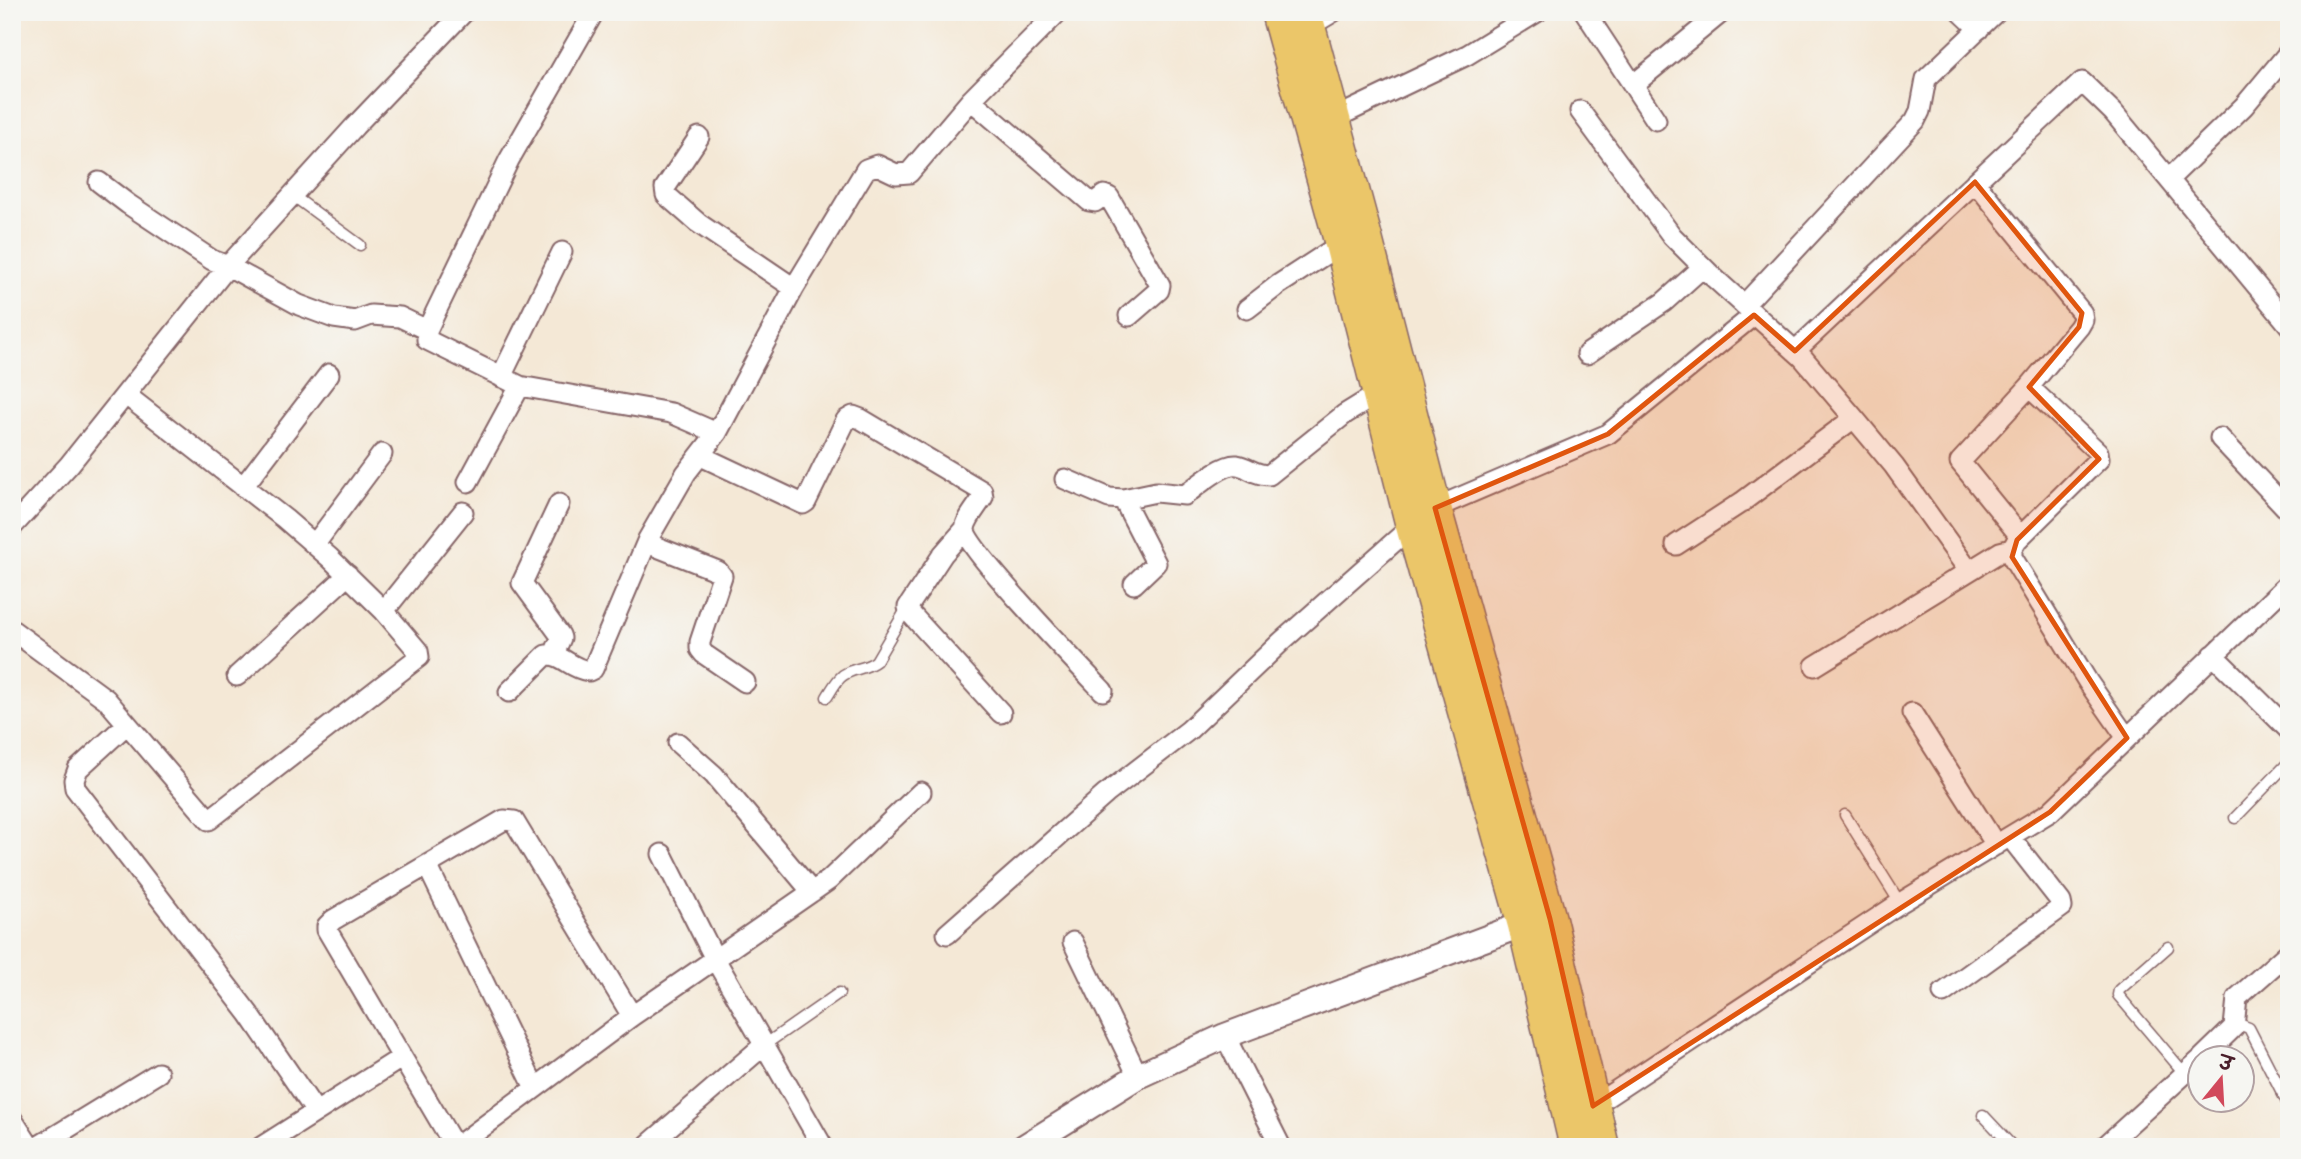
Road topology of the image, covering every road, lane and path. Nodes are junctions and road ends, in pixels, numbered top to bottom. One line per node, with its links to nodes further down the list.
1 (464, 12): 22 (street)
2 (594, 12): 33 (street)
3 (1058, 12): 14 (street)
4 (1278, 12): 23 (highway)
5 (1537, 12): 16 (street)
6 (1585, 12): 13 (street)
7 (1722, 12): 13 (street)
8 (1961, 12): 11 (street)
9 (1996, 12): 11 (street)
10 (1315, 17): 16 (highway)
11 (1979, 29): 30 (street)
12 (2289, 52): 19 (street)
13 (1633, 85): 17 (street)
14 (971, 100): 28 (street); 31 (street)
15 (1580, 111): 27 (street)
16 (1333, 119): 54 (highway)
17 (1656, 120)
18 (699, 138): 28 (street)
19 (2169, 179): 21 (street); 32 (street)
20 (99, 182): 26 (street)
21 (1975, 182): 34 (street); 39 (street)
22 (292, 195): 24 (lane); 26 (street)
23 (1341, 244): 29 (street); 40 (highway)
24 (360, 245)
25 (562, 252): 37 (street)
26 (228, 266): 33 (street); 41 (street)
27 (1703, 267): 30 (street); 35 (street)
28 (794, 288): 43 (street)
29 (1247, 309)
30 (1749, 310): 34 (street); 54 (street)
31 (1129, 316)
32 (2289, 325)
33 (427, 330): 37 (street)
34 (1795, 351): 42 (street)
35 (1587, 354)
36 (328, 374): 49 (street)
37 (501, 377): 38 (street)
38 (520, 386): 43 (street); 48 (street)
39 (2029, 387): 58 (street); 58 (street)
40 (1379, 393): 50 (street); 54 (highway)
41 (126, 395): 49 (street); 55 (street)
42 (1854, 418): 60 (street); 61 (street)
43 (717, 433): 46 (street)
44 (2220, 438): 52 (street)
45 (382, 454): 59 (street)
46 (701, 456): 56 (street); 57 (street)
47 (1065, 479): 50 (street)
48 (468, 482)
49 (243, 486): 59 (street)
50 (1123, 499): 63 (street)
51 (559, 504): 68 (street)
52 (2289, 511)
53 (463, 512): 66 (street)
54 (1423, 517): 91 (highway); 92 (street)
55 (12, 527)
56 (964, 530): 65 (street); 73 (street)
57 (647, 543): 68 (street); 72 (street)
58 (2016, 543): 61 (street); 80 (street)
59 (315, 544): 62 (street)
60 (1676, 545)
61 (1969, 571): 70 (street)
62 (348, 575): 66 (street); 71 (street)
63 (1134, 583)
64 (2289, 583): 69 (street)
65 (908, 607): 75 (lane); 76 (street)
66 (384, 611): 78 (street)
67 (12, 629): 78 (street)
68 (554, 654): 74 (street)
69 (2213, 655): 79 (street); 80 (street)
70 (1815, 666)
71 (237, 676)
72 (745, 682)
73 (1103, 691)
74 (509, 692)
75 (827, 697)
76 (1001, 713)
77 (1912, 713): 86 (street)
78 (127, 724): 111 (street)
79 (2289, 730)
80 (2127, 738): 86 (street)
81 (678, 743): 89 (street)
82 (2289, 762): 85 (lane)
83 (921, 792): 89 (street)
84 (1846, 815): 90 (lane)
85 (2235, 818)
86 (2003, 841): 90 (street); 98 (street)
87 (662, 854): 96 (street)
88 (427, 865): 99 (street); 104 (street); 108 (street)
89 (812, 892): 96 (street)
90 (1900, 903): 109 (street)
91 (1536, 919): 101 (street); 109 (highway); 122 (highway)
92 (947, 934)
93 (1073, 942): 107 (street)
94 (2168, 947): 106 (lane)
95 (2289, 952): 100 (street)
96 (715, 959): 99 (street); 103 (street)
97 (839, 993): 103 (lane)
98 (1943, 993)
99 (632, 1016): 108 (street)
100 (2236, 1023): 102 (street); 110 (lane)
101 (1225, 1036): 107 (street); 121 (street)
102 (2216, 1044)
103 (763, 1046): 114 (street); 119 (street)
104 (401, 1058): 111 (street); 118 (street)
105 (158, 1073): 116 (street)
106 (2185, 1074): 125 (street)
107 (1138, 1076): 120 (street)
108 (535, 1088): 118 (street)
109 (1593, 1106): 123 (highway)
110 (2289, 1106)
111 (316, 1112): 117 (street)
112 (1983, 1115): 124 (lane)
113 (12, 1119): 115 (street)
114 (648, 1145)
115 (30, 1147)
116 (37, 1147)
117 (261, 1147)
118 (456, 1147)
119 (823, 1147)
120 (1024, 1147)
121 (1281, 1147)
122 (1576, 1147)
123 (1603, 1147)
124 (2013, 1147)
125 (2104, 1147)

